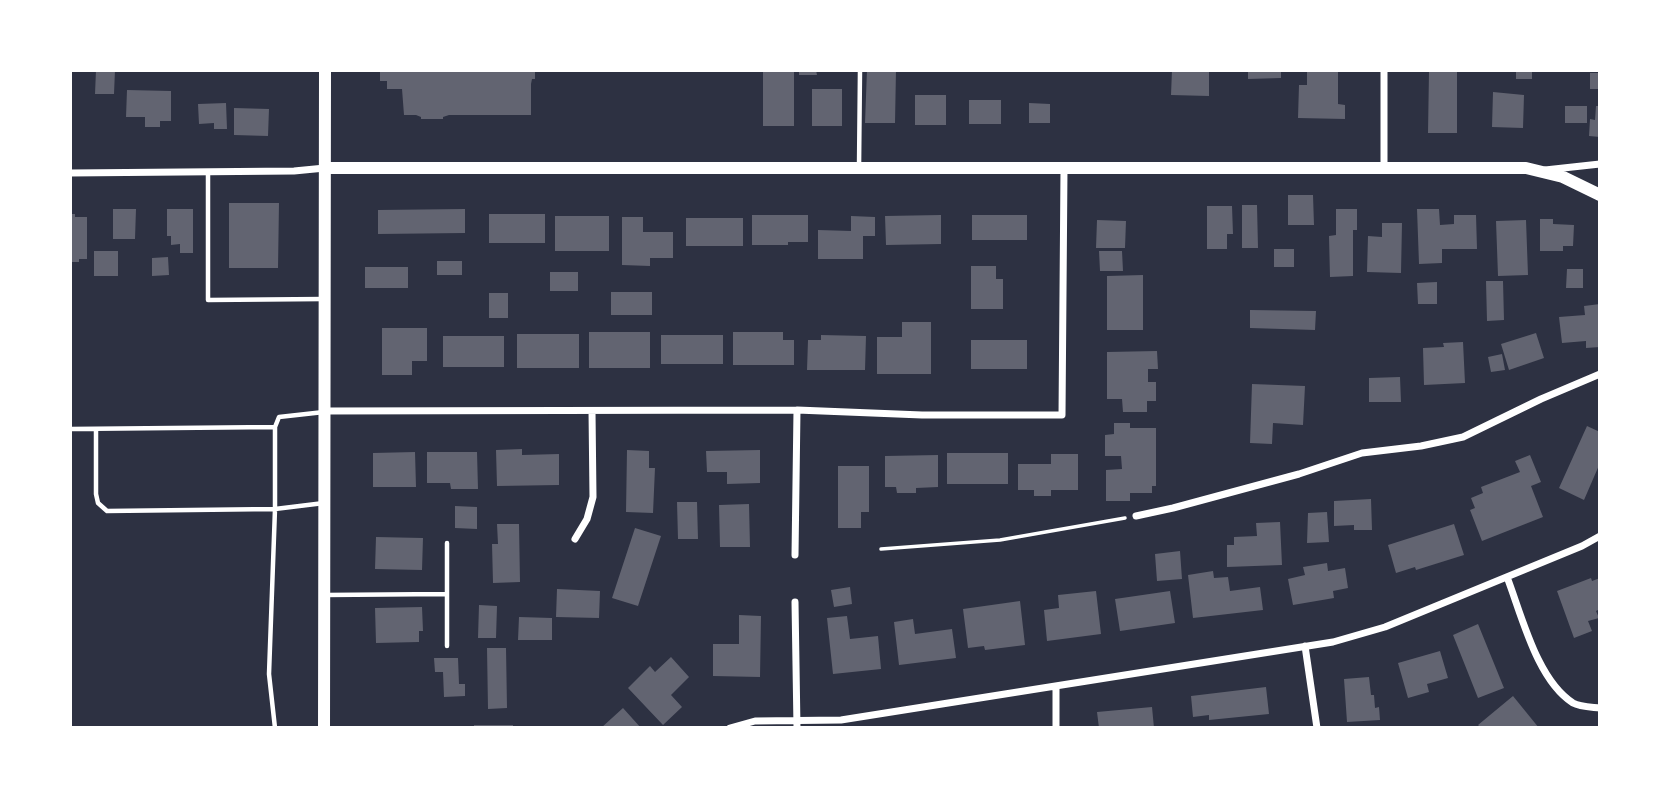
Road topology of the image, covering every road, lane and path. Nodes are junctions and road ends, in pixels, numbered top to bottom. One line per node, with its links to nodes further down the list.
1 (325, 70): 5 (street)
2 (860, 70): 6 (lane)
3 (1384, 70): 8 (street)
4 (1600, 164): 9 (street)
5 (325, 168): 6 (street); 10 (street); 13 (street)
6 (859, 169): 7 (street)
7 (1064, 169): 8 (street); 15 (street)
8 (1384, 169): 9 (street)
9 (1539, 170): 12 (street)
10 (208, 172): 11 (street); 13 (lane)
11 (70, 173)
12 (1600, 195)
13 (325, 299): 16 (street)
14 (1600, 374): 23 (street)
15 (797, 410): 17 (street); 28 (street)
16 (324, 411): 17 (street); 18 (lane); 21 (street)
17 (592, 411): 25 (street)
18 (275, 427): 20 (lane); 22 (lane)
19 (70, 429): 20 (lane)
20 (96, 429): 22 (lane)
21 (324, 503): 22 (lane); 31 (street)
22 (275, 509): 38 (lane)
23 (1136, 516): 27 (path)
24 (1600, 536): 29 (street)
25 (575, 539)
26 (447, 543): 30 (lane)
27 (881, 549)
28 (795, 555)
29 (1507, 577): 34 (street); 36 (street)
30 (447, 594): 31 (lane); 33 (lane)
31 (324, 595): 39 (street)
32 (795, 602): 37 (street)
33 (447, 646)
34 (1305, 646): 35 (street); 42 (street)
35 (1056, 687): 37 (street); 41 (street)
36 (1600, 708)
37 (797, 724): 40 (street)
38 (275, 728)
39 (324, 728)
40 (730, 728)
41 (1056, 728)
42 (1317, 728)

